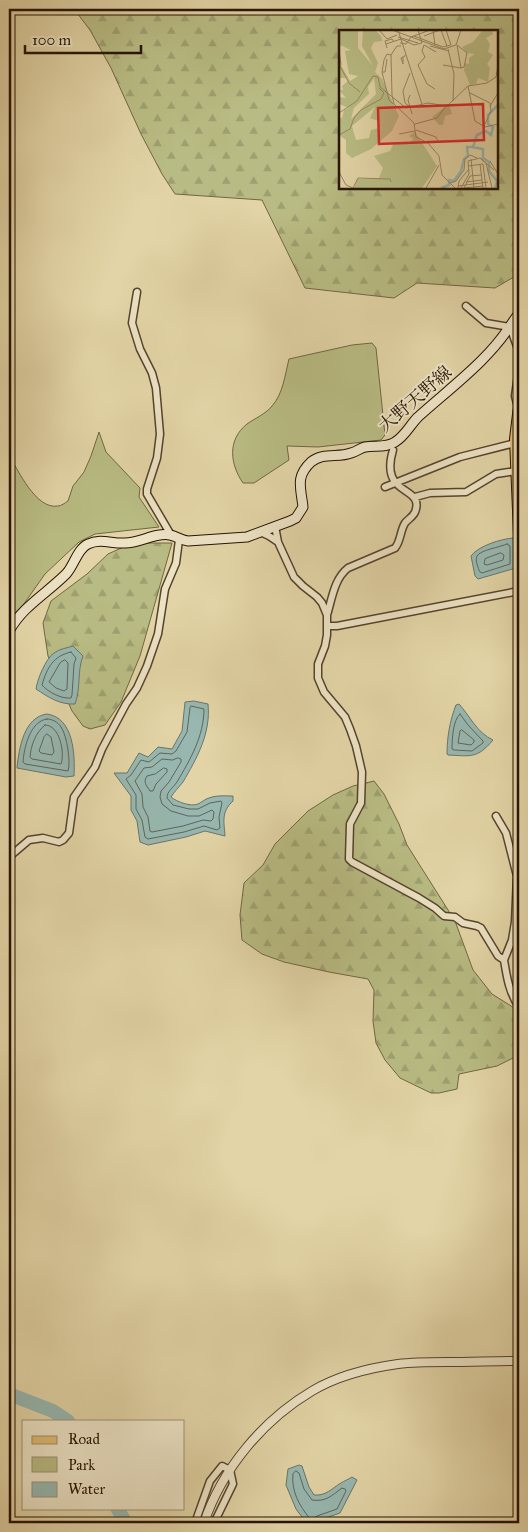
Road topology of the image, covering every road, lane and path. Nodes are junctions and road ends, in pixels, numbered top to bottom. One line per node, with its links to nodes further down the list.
1 (137, 292): 17 (street)
2 (466, 306): 4 (street)
3 (519, 314): 4 (main road, 大野天野線)
4 (510, 327): 5 (street); 14 (main road, 大野天野線)
5 (519, 352)
6 (519, 368): 7 (street)
7 (519, 407): 8 (main road)
8 (515, 443): 10 (main road); 11 (street)
9 (393, 450): 11 (street)
10 (518, 470): 13 (street); 16 (main road)
11 (395, 483): 12 (street); 13 (street)
12 (385, 487)
13 (415, 497): 20 (street)
14 (275, 526): 15 (main road, 大野天野線); 18 (street)
15 (260, 532): 17 (main road, 大野天野線); 18 (street)
16 (519, 534)
17 (175, 537): 22 (main road, 大野天野線); 26 (street)
18 (278, 542): 20 (street)
19 (519, 591): 21 (street)
20 (327, 615): 21 (street)
21 (327, 626): 27 (street)
22 (9, 631)
23 (496, 816): 24 (street)
24 (511, 851): 25 (street); 27 (street)
25 (519, 854)
26 (9, 857)
27 (504, 960): 28 (street)
28 (519, 1007)
29 (519, 1361): 30 (street)
30 (230, 1470): 31 (street); 32 (street); 33 (street)
31 (195, 1523)
32 (204, 1523)
33 (214, 1523)

